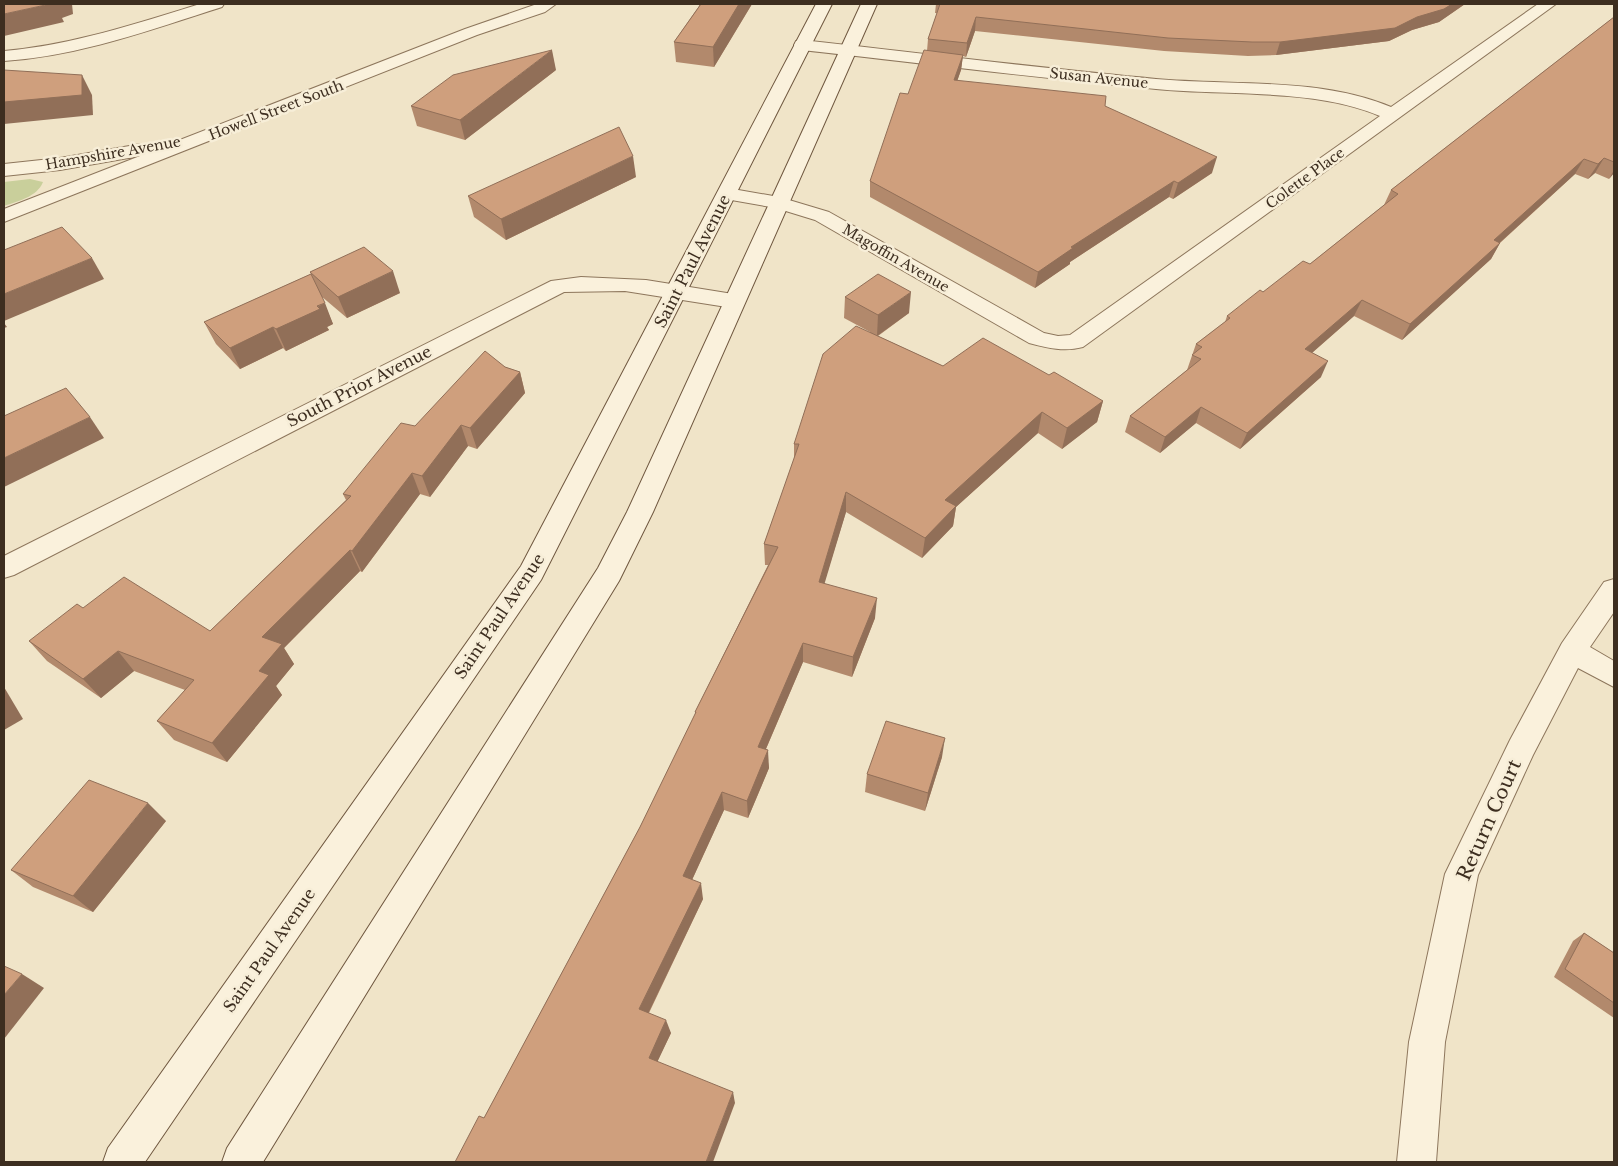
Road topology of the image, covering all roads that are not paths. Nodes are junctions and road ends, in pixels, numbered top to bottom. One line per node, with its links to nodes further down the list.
1 (216, 4): 8 (street)
2 (548, 4): 10 (street, Howell Street South)
3 (824, 4): 6 (street, Saint Paul Avenue)
4 (869, 4): 7 (street)
5 (1548, 4): 9 (street, Colette Place)
6 (802, 45): 7 (street, Susan Avenue); 12 (street, Saint Paul Avenue)
7 (848, 50): 9 (street, Susan Avenue); 13 (street)
8 (4, 56)
9 (1394, 115): 17 (street, Colette Place)
10 (221, 132): 11 (street, Hampshire Avenue); 14 (street, Howell Street South)
11 (4, 170)
12 (727, 194): 13 (street, Magoffin Avenue); 15 (street, Saint Paul Avenue)
13 (779, 202): 16 (street); 17 (street, Magoffin Avenue)
14 (4, 216)
15 (676, 292): 16 (street, South Prior Avenue); 18 (street, South Prior Avenue); 22 (street, Saint Paul Avenue)
16 (733, 301): 23 (street)
17 (1058, 343)
18 (4, 568)
19 (1614, 590): 20 (street, Return Court)
20 (1572, 651): 21 (street); 24 (street, Return Court)
21 (1614, 676)
22 (122, 1162)
23 (241, 1162)
24 (1416, 1162)

